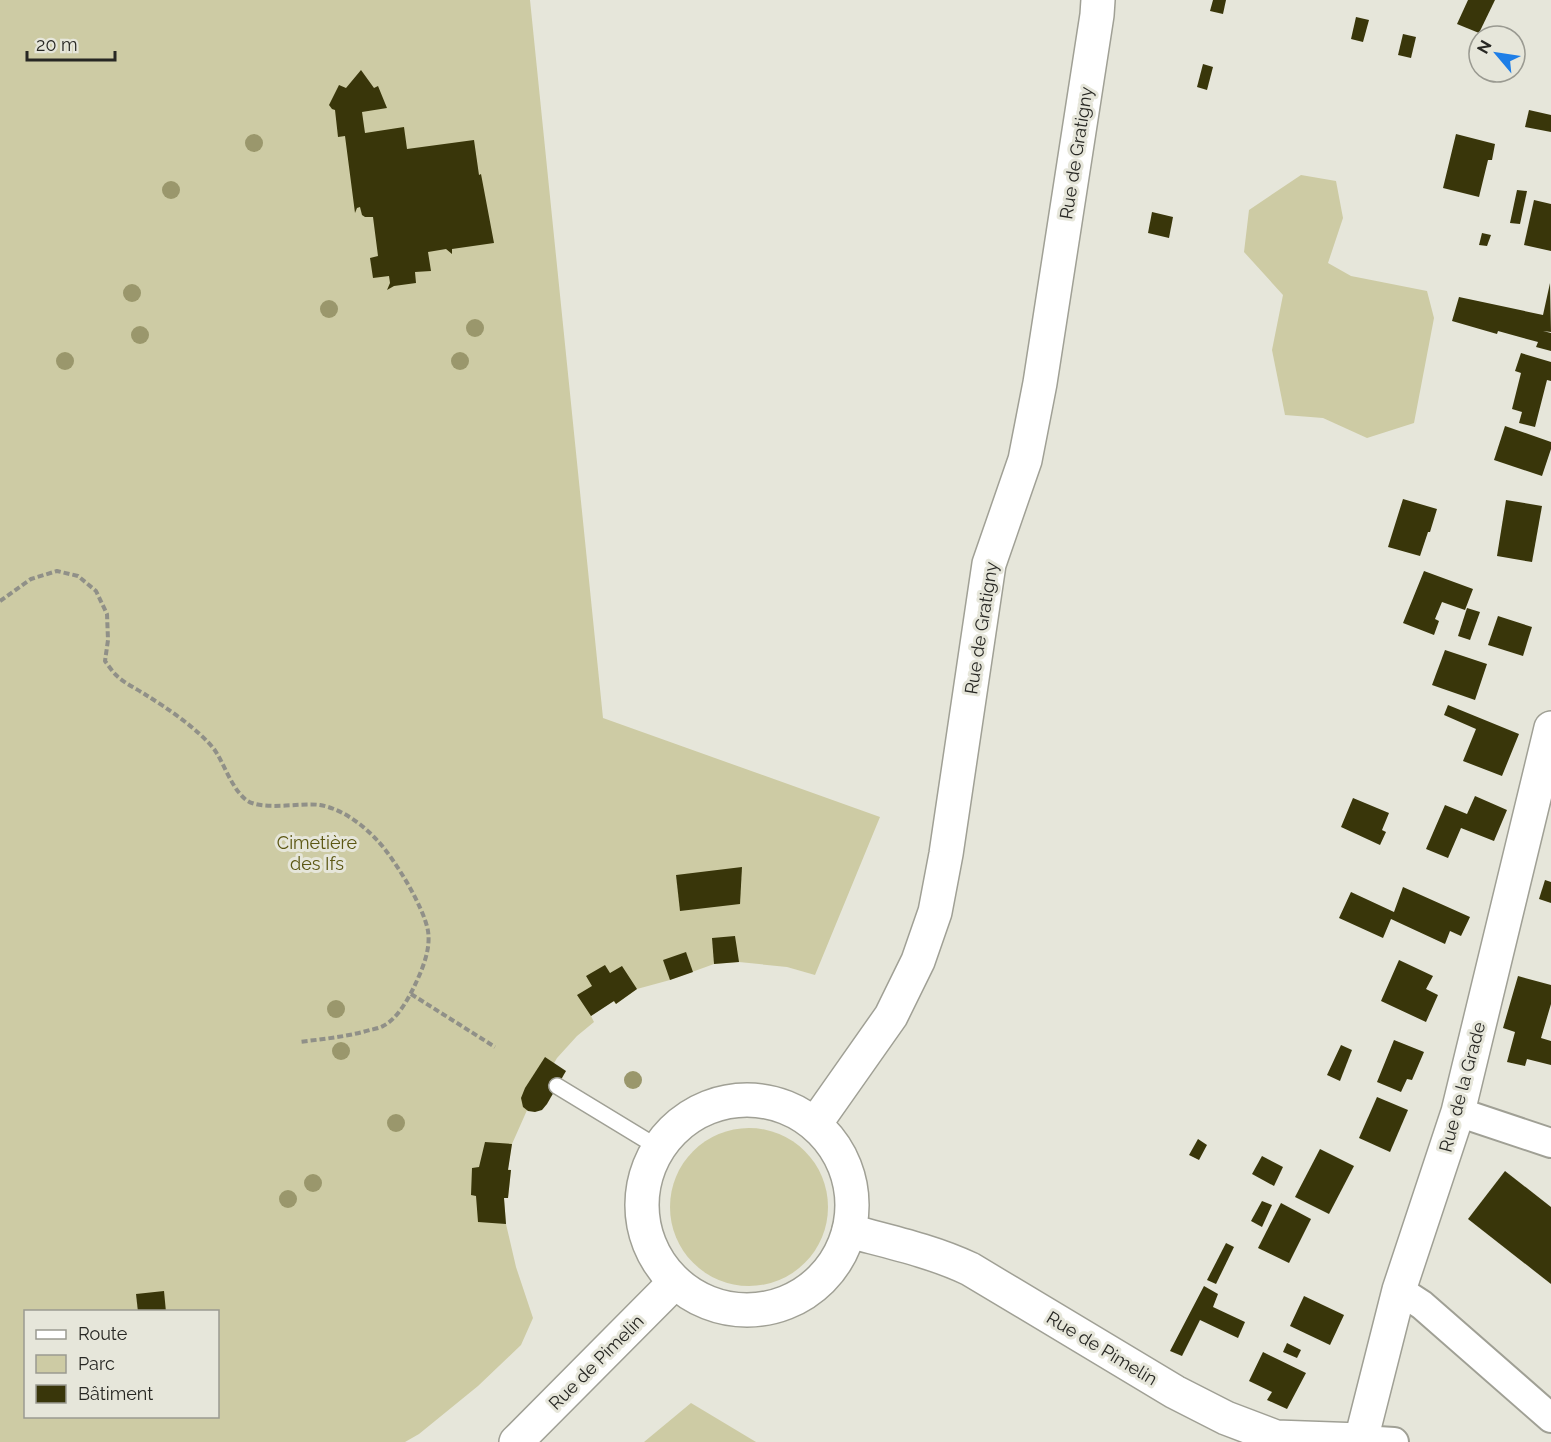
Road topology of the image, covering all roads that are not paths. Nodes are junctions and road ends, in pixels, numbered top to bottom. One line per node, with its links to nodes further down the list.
1 (1098, 0): 5 (street, Rue de Gratigny)
2 (1551, 728): 4 (street, Rue de la Grade)
3 (557, 1086): 7 (lane)
4 (1458, 1112): 6 (street); 10 (street, Rue de la Grade)
5 (815, 1124): 7 (street); 8 (street)
6 (1551, 1143)
7 (659, 1148): 9 (street)
8 (849, 1231): 9 (street); 12 (street, Rue de Pimelin)
9 (675, 1282): 13 (street, Rue de Pimelin)
10 (1399, 1290): 11 (street); 12 (street, Rue de la Grade)
11 (1551, 1418)
12 (1361, 1441): 14 (street)
13 (516, 1442)
14 (1394, 1442)

